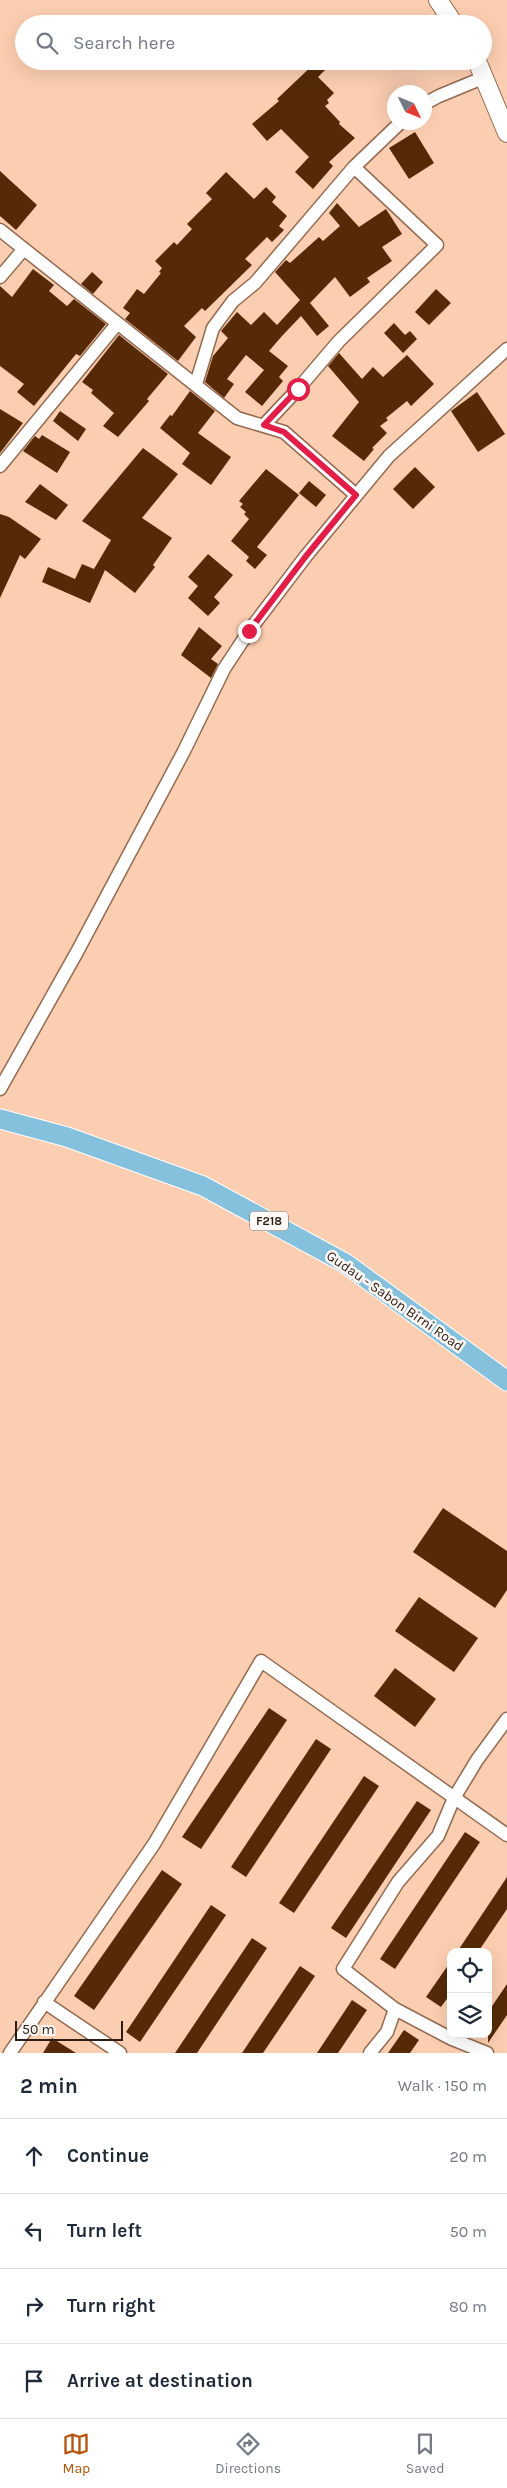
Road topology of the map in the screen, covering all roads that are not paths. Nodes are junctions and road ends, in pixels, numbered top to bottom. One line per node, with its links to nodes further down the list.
1 (438, 0): 2 (street)
2 (448, 15)
3 (479, 70): 5 (street)
4 (481, 70): 7 (street)
5 (432, 100)
6 (393, 130): 8 (street)
7 (507, 133)
8 (354, 167): 14 (street); 15 (street)
9 (0, 230): 10 (street)
10 (24, 250): 11 (street); 12 (street)
11 (0, 277)
12 (117, 324): 14 (street); 16 (street)
13 (507, 349): 17 (street)
14 (196, 384): 15 (street)
15 (264, 425): 17 (street)
16 (0, 466)
17 (356, 495): 18 (street)
18 (0, 1089)
19 (0, 1119): 20 (main road, Gudau - Sabon Birni Road / F218)
20 (507, 1381)
21 (507, 1719): 22 (street)
22 (454, 1798): 23 (street); 24 (street); 25 (street)
23 (507, 1835)
24 (44, 2002): 26 (street); 27 (street)
25 (395, 2009): 28 (street); 29 (street)
26 (10, 2053)
27 (120, 2053)
28 (370, 2053)
29 (487, 2053)

